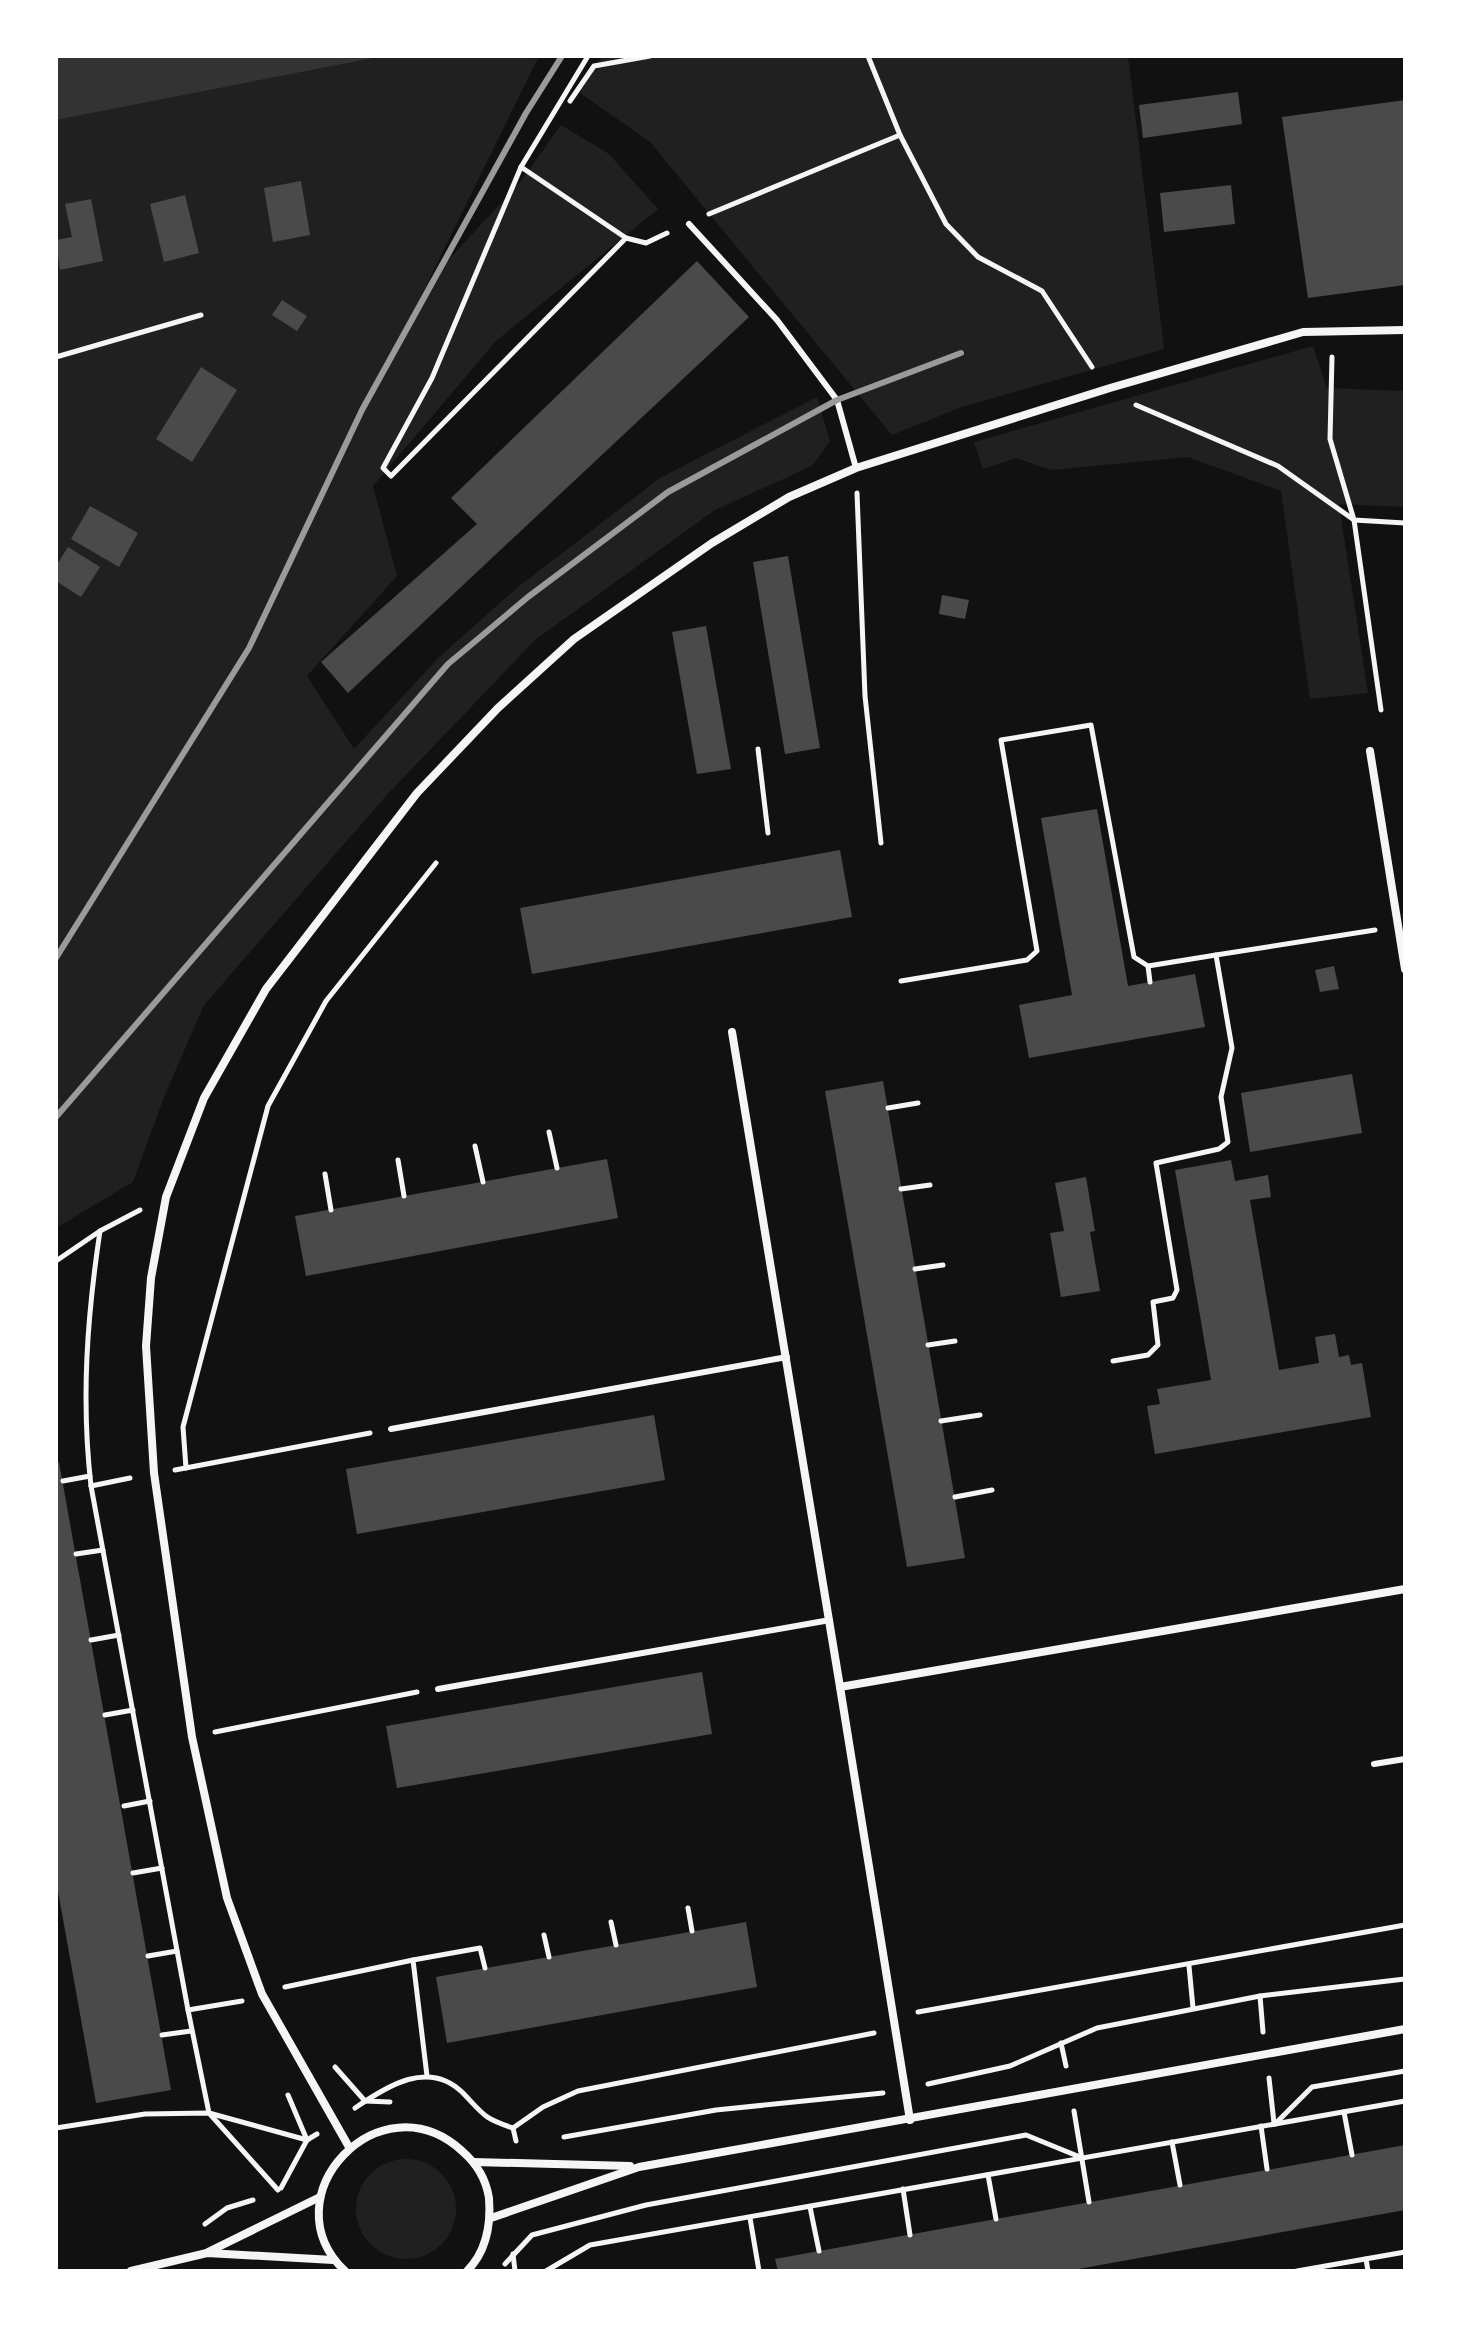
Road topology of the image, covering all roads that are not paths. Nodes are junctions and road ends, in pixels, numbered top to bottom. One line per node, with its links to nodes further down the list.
1 (689, 224): 3 (lane)
2 (1405, 330): 3 (street)
3 (856, 468): 17 (street)
4 (1370, 751): 5 (street)
5 (1405, 969)
6 (732, 1032): 7 (street)
7 (787, 1357): 8 (lane); 10 (street)
8 (391, 1429)
9 (1405, 1589): 11 (street)
10 (830, 1620): 11 (street); 12 (lane)
11 (840, 1687): 16 (street)
12 (438, 1689)
13 (1405, 1759): 14 (lane)
14 (1374, 1764)
15 (1405, 2029): 16 (street)
16 (910, 2120): 19 (street)
17 (349, 2147): 18 (street); 20 (street)
18 (474, 2162): 19 (street); 21 (street)
19 (639, 2167): 21 (street)
20 (320, 2197): 22 (street); 23 (street)
21 (491, 2218): 26 (street)
22 (207, 2253): 23 (street); 24 (street)
23 (333, 2260): 25 (street)
24 (131, 2271)
25 (345, 2271)
26 (467, 2271)

